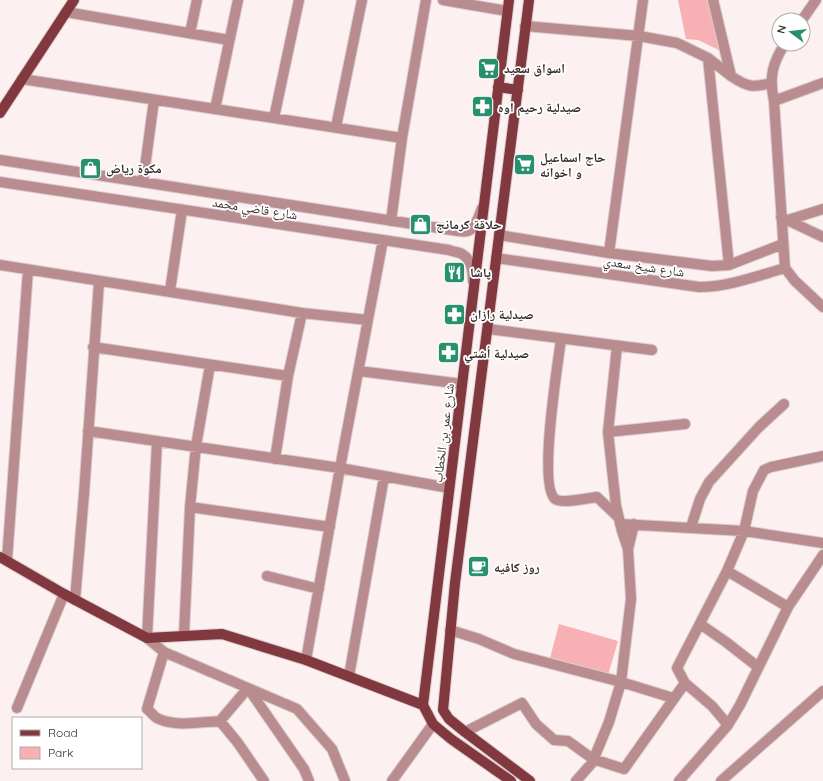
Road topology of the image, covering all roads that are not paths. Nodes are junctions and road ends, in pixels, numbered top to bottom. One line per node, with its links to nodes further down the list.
1 (74, 0): 14 (main road)
2 (197, 0): 17 (street)
3 (238, 0): 19 (street)
4 (299, 0): 32 (street)
5 (362, 0): 33 (street)
6 (426, 0): 34 (street)
7 (443, 0): 13 (street)
8 (509, 0): 13 (main road, شارع عمر بن الخطاب)
9 (529, 0): 16 (main road)
10 (643, 0): 18 (street)
11 (714, 0): 22 (street)
12 (816, 0): 15 (street)
13 (507, 11): 26 (main road, شارع عمر بن الخطاب)
14 (66, 12): 17 (street); 23 (main road)
15 (808, 12)
16 (525, 26): 18 (street); 27 (main road)
17 (190, 33): 19 (street)
18 (639, 36): 21 (street); 49 (street)
19 (229, 40): 30 (street)
20 (780, 52): 24 (street)
21 (708, 58): 22 (street); 52 (street)
22 (731, 76): 24 (street)
23 (22, 80): 28 (street); 31 (main road)
24 (771, 83): 29 (street)
25 (823, 84): 29 (street)
26 (498, 87): 27 (main road); 39 (main road, شارع عمر بن الخطاب)
27 (518, 90): 45 (main road)
28 (154, 100): 30 (street); 37 (street)
29 (774, 100): 43 (street)
30 (215, 109): 32 (street)
31 (0, 113)
32 (274, 118): 33 (street)
33 (336, 127): 34 (street)
34 (402, 138): 44 (street)
35 (0, 160): 37 (street, شارع قاضي محمد)
36 (0, 182): 41 (street, شارع قاضي محمد)
37 (143, 182): 38 (street, شارع قاضي محمد)
38 (233, 196): 42 (street); 44 (street, شارع قاضي محمد)
39 (484, 201): 44 (street, شارع قاضي محمد); 57 (main road, شارع عمر بن الخطاب)
40 (823, 209): 43 (street)
41 (182, 210): 42 (street, شارع قاضي محمد); 56 (street)
42 (230, 217): 47 (street, شارع قاضي محمد)
43 (785, 219): 46 (street); 48 (street)
44 (391, 221)
45 (499, 236): 49 (street, شارع شيخ سعدي); 50 (main road)
46 (823, 237)
47 (383, 240): 57 (street, شارع قاضي محمد); 60 (street)
48 (783, 244): 52 (street, شارع شيخ سعدي); 53 (street)
49 (609, 253): 52 (street, شارع شيخ سعدي)
50 (496, 258): 53 (street, شارع شيخ سعدي); 61 (main road)
51 (0, 265): 54 (street)
52 (729, 265)
53 (785, 268): 58 (street)
54 (28, 270): 55 (street); 96 (street)
55 (99, 282): 56 (street); 64 (street)
56 (170, 291): 59 (street)
57 (473, 294): 69 (main road, شارع عمر بن الخطاب)
58 (823, 307)
59 (302, 313): 60 (street); 68 (street)
60 (368, 320): 67 (street)
61 (488, 329): 62 (street); 76 (main road)
62 (561, 338): 63 (street); 84 (street)
63 (617, 346): 65 (street); 73 (street)
64 (94, 347): 66 (street); 72 (street)
65 (652, 350)
66 (210, 365): 68 (street); 77 (street)
67 (359, 371): 69 (street); 80 (street)
68 (288, 376): 79 (street)
69 (462, 384): 74 (main road, شارع عمر بن الخطاب)
70 (784, 404): 89 (street)
71 (685, 424): 73 (street)
72 (88, 431): 75 (street); 101 (street)
73 (608, 432): 83 (street)
74 (455, 441): 76 (main road); 82 (main road, شارع عمر بن الخطاب)
75 (158, 442): 77 (street); 106 (street)
76 (473, 443): 91 (main road)
77 (196, 446): 79 (street); 85 (street)
78 (823, 456): 92 (street)
79 (275, 459): 80 (street)
80 (340, 468): 81 (street); 88 (street)
81 (384, 477): 82 (street); 110 (street)
82 (449, 488): 90 (main road, شارع عمر بن الخطاب)
83 (615, 494): 84 (street); 86 (street)
84 (597, 497): 86 (street)
85 (190, 506): 88 (street); 105 (street)
86 (619, 520): 87 (street); 94 (street)
87 (634, 524): 89 (street); 94 (street)
88 (330, 527): 99 (street)
89 (691, 527): 92 (street)
90 (444, 529): 91 (main road); 116 (main road, شارع عمر بن الخطاب)
91 (462, 531): 104 (main road)
92 (744, 531): 93 (street); 97 (street)
93 (823, 543)
94 (628, 549): 111 (street)
95 (823, 555): 102 (street)
96 (3, 559): 100 (main road)
97 (727, 571): 102 (street); 103 (street)
98 (267, 576): 99 (street)
99 (319, 589): 108 (street)
100 (64, 594): 101 (main road); 117 (street)
101 (75, 600): 106 (main road)
102 (788, 607): 109 (street)
103 (700, 624): 109 (street); 112 (street)
104 (450, 630): 111 (street); 121 (main road)
105 (184, 636): 106 (main road); 108 (main road)
106 (147, 638): 107 (street)
107 (164, 652): 113 (street); 118 (street)
108 (306, 660): 110 (main road)
109 (758, 667): 120 (street)
110 (349, 676): 116 (main road)
111 (621, 682): 115 (street); 122 (street)
112 (685, 683): 115 (street); 120 (street)
113 (248, 688): 118 (street); 125 (street); 126 (street)
114 (823, 691): 131 (street)
115 (673, 698): 122 (street)
116 (422, 705): 119 (main road)
117 (17, 708)
118 (220, 721): 124 (street)
119 (433, 724): 123 (street); 127 (main road)
120 (728, 725): 130 (street)
121 (465, 732): 122 (street); 128 (main road)
122 (594, 759): 129 (street)
123 (395, 780)
124 (264, 781)
125 (309, 781)
126 (346, 781)
127 (511, 781)
128 (530, 781)
129 (576, 781)
130 (679, 781)
131 (721, 781)

